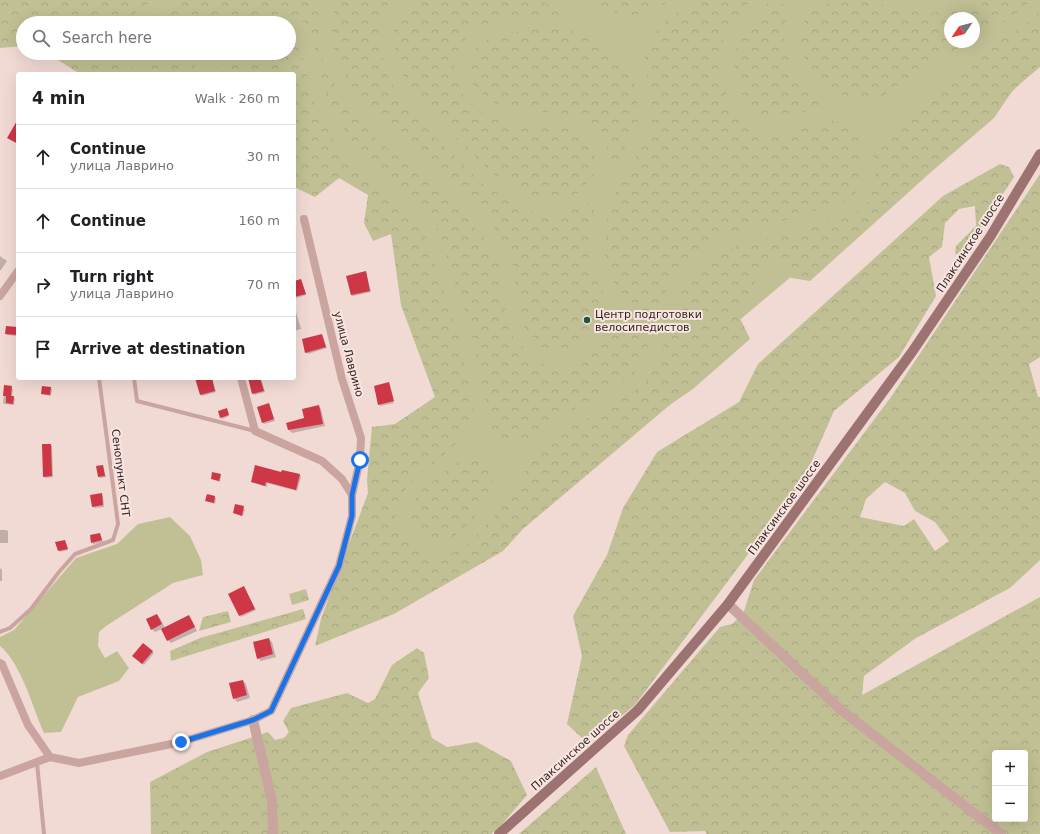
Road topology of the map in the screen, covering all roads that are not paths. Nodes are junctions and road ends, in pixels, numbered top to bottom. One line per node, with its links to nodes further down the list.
1 (1040, 154): 10 (main road, Плаксинское шоссе)
2 (304, 219): 9 (street, улица Лаврино)
3 (16, 274): 4 (street)
4 (0, 296)
5 (99, 380): 11 (lane, Сенопункт СНТ)
6 (134, 380): 8 (lane)
7 (242, 380): 8 (street)
8 (255, 431): 9 (street)
9 (352, 495): 13 (street, улица Лаврино)
10 (728, 604): 19 (main road, Плаксинское шоссе); 20 (street)
11 (0, 632)
12 (0, 663): 14 (street)
13 (253, 720): 14 (street); 18 (street)
14 (50, 757): 15 (street)
15 (36, 762): 16 (street); 17 (lane)
16 (0, 776)
17 (44, 834)
18 (272, 834)
19 (499, 834)
20 (1001, 834)

